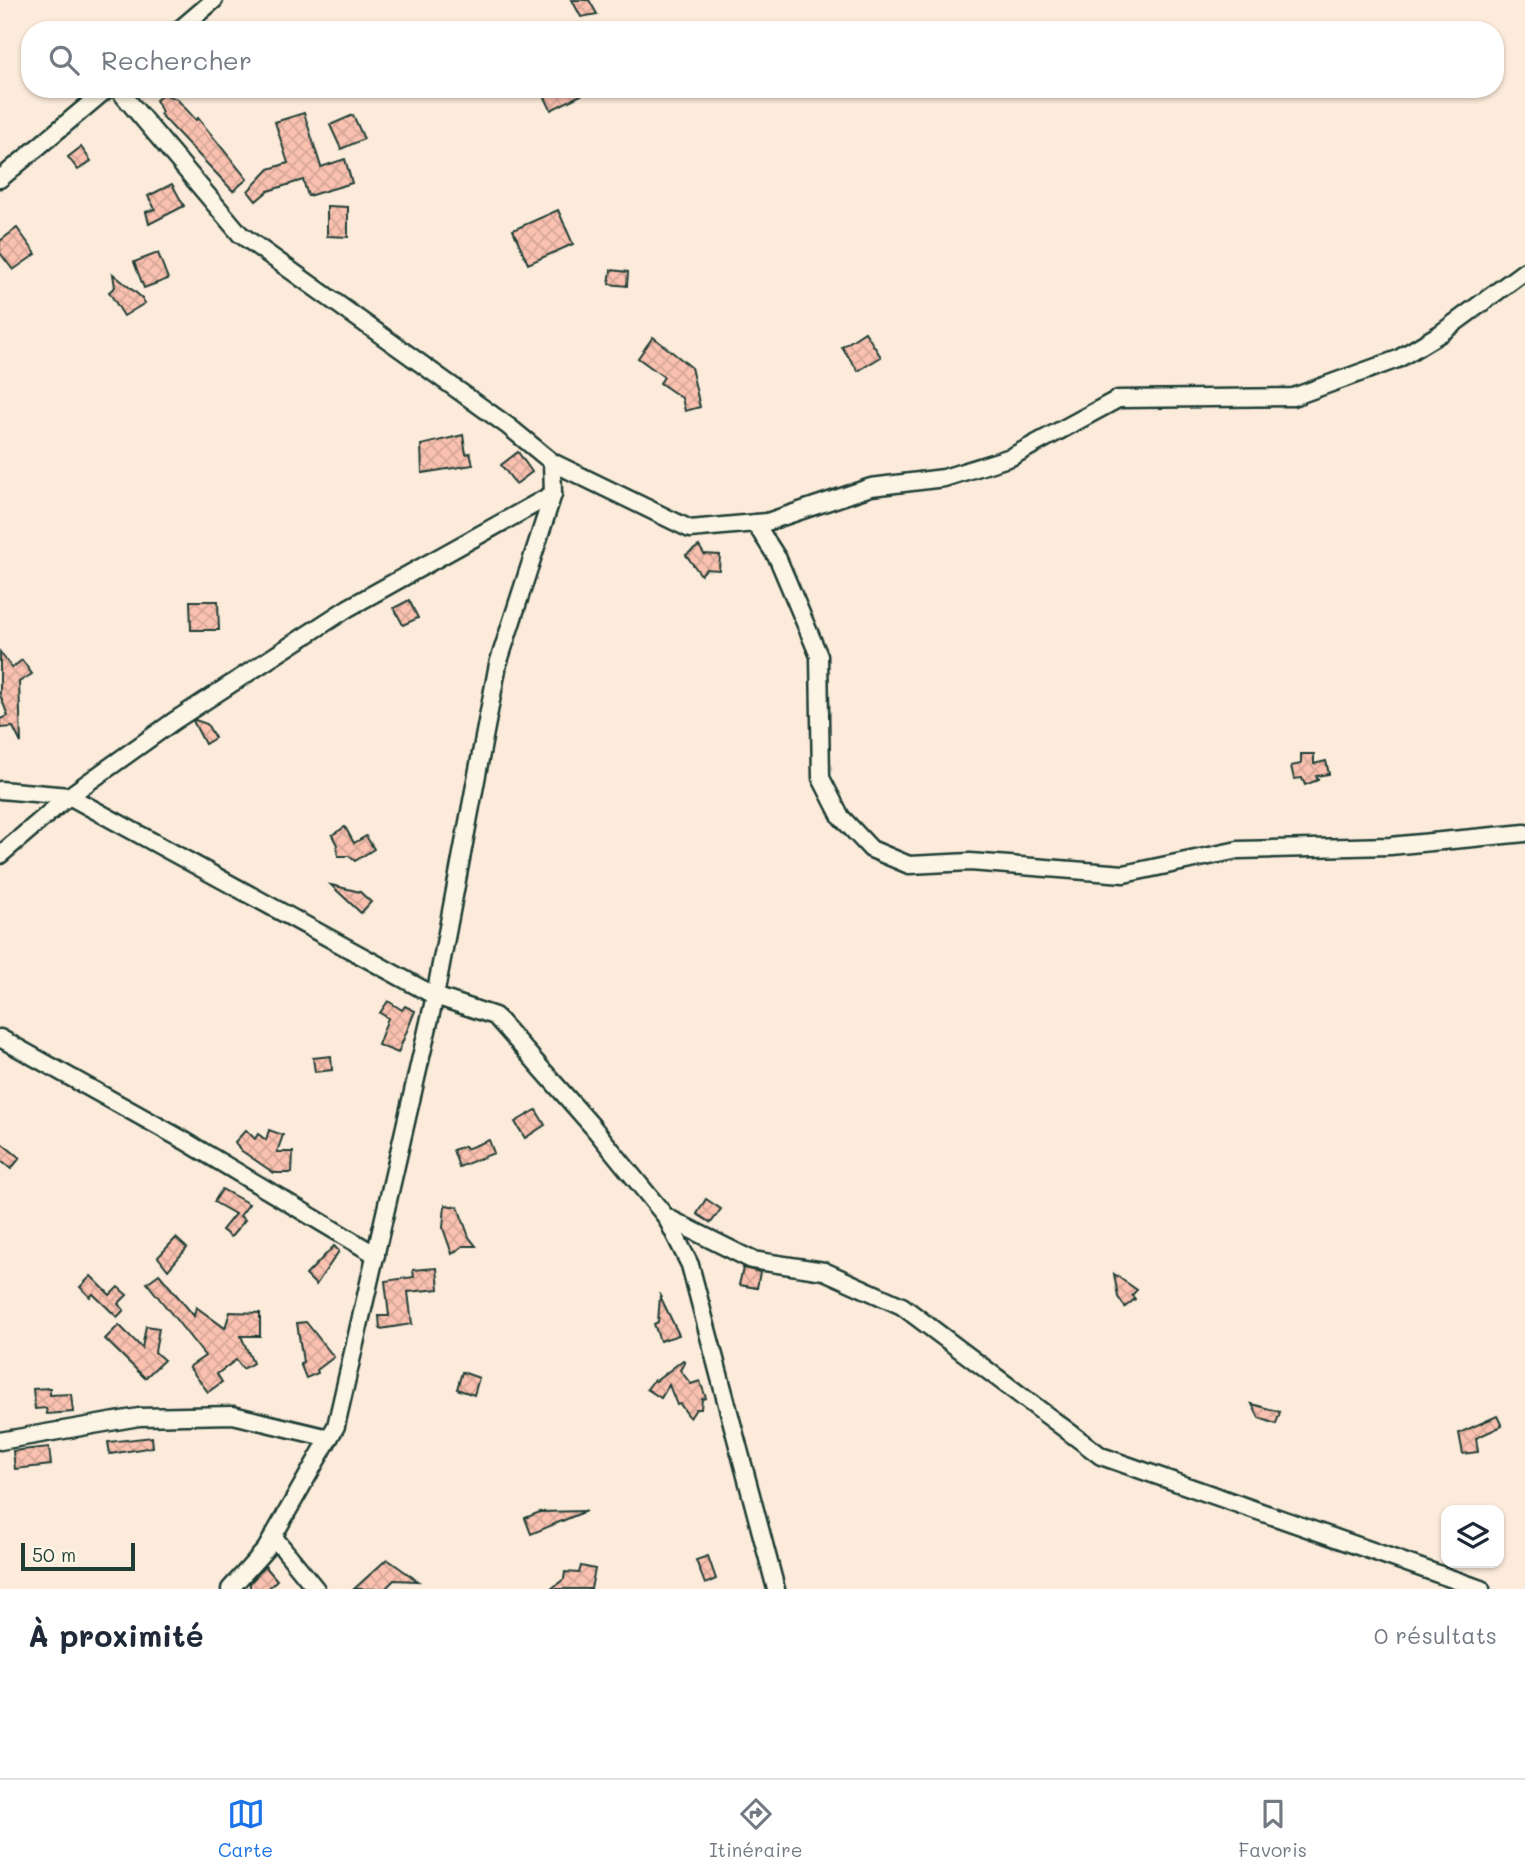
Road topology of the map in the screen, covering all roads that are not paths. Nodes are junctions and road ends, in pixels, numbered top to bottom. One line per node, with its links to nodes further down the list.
1 (214, 0): 2 (street)
2 (190, 21)
3 (96, 98): 5 (street)
4 (126, 98): 7 (street)
5 (0, 179)
6 (1525, 271): 9 (street)
7 (552, 462): 8 (street); 9 (street)
8 (553, 494): 11 (street); 14 (street)
9 (755, 523): 12 (street)
10 (0, 790): 11 (street)
11 (69, 796): 13 (street); 14 (street)
12 (1525, 833)
13 (0, 855)
14 (435, 996): 16 (street); 17 (street)
15 (0, 1038): 17 (street)
16 (666, 1217): 23 (street); 24 (street)
17 (376, 1255): 18 (street)
18 (329, 1438): 19 (street); 20 (street)
19 (0, 1441)
20 (274, 1536): 21 (street); 22 (street)
21 (230, 1589)
22 (316, 1589)
23 (776, 1589)
24 (1481, 1589)

